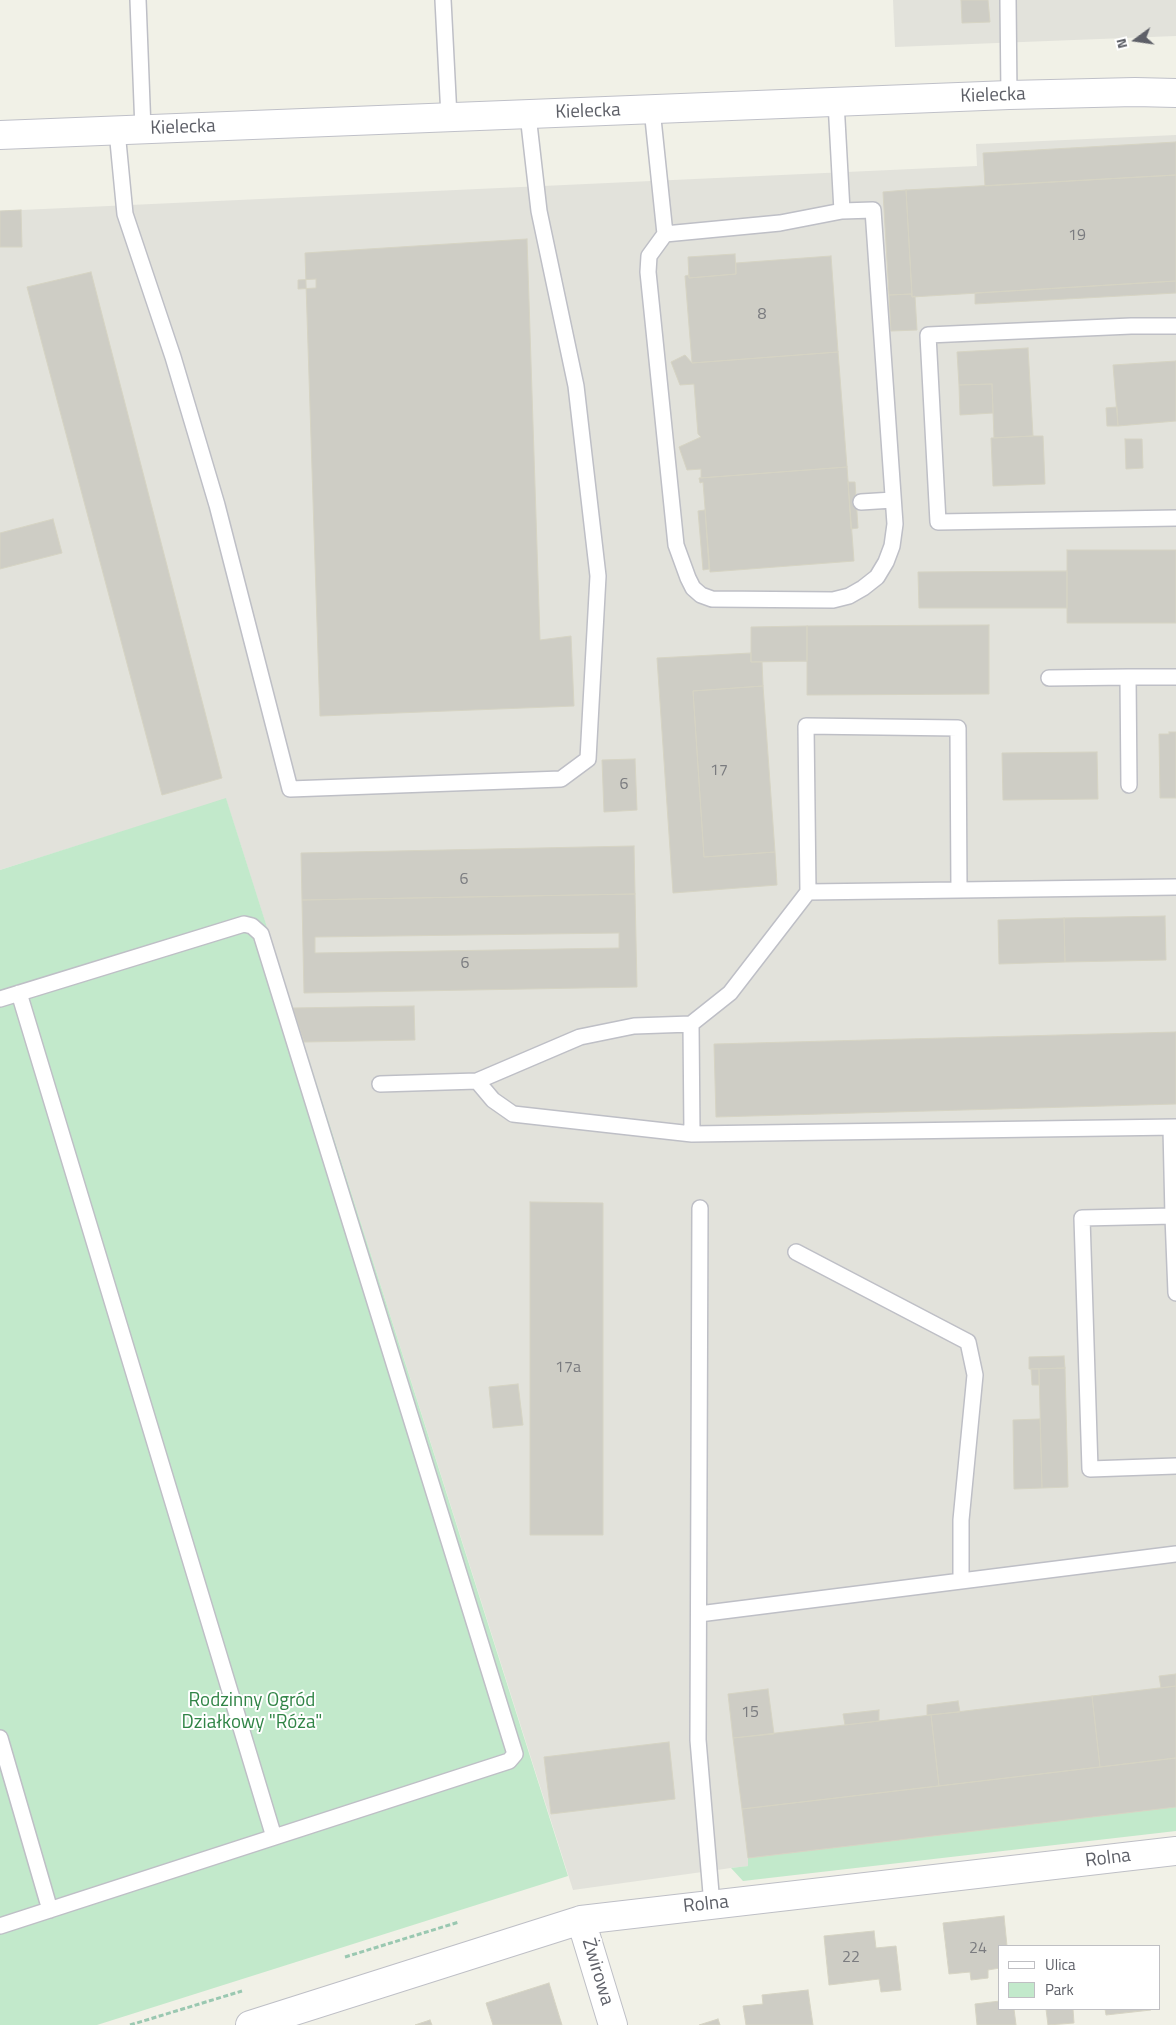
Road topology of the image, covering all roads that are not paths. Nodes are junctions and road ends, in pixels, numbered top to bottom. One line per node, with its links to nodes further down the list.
1 (138, 0): 10 (lane)
2 (443, 0): 9 (lane)
3 (1008, 0): 5 (lane)
4 (1176, 93): 5 (street, Kielecka)
5 (1008, 95): 6 (street, Kielecka)
6 (836, 102): 7 (street, Kielecka); 12 (lane)
7 (652, 110): 8 (street, Kielecka); 13 (lane)
8 (528, 115): 9 (street, Kielecka); 10 (lane)
9 (449, 117): 10 (street, Kielecka)
10 (130, 131): 11 (street, Kielecka)
11 (0, 135)
12 (842, 211): 13 (lane); 15 (lane)
13 (665, 234): 15 (lane)
14 (1176, 326): 17 (lane)
15 (894, 500): 16 (lane)
16 (861, 502)
17 (1176, 518)
18 (1128, 677): 19 (lane); 20 (lane); 21 (lane)
19 (1176, 677)
20 (1049, 678)
21 (1129, 785)
22 (1176, 887): 23 (lane)
23 (960, 890): 24 (lane); 24 (lane)
24 (808, 892): 27 (lane)
25 (19, 993): 26 (lane); 41 (lane); 41 (lane)
26 (0, 999)
27 (691, 1024): 28 (lane); 31 (lane)
28 (477, 1082): 29 (lane); 31 (lane)
29 (380, 1084)
30 (1174, 1128): 31 (lane); 33 (lane)
31 (692, 1134)
32 (700, 1208): 39 (lane)
33 (1175, 1216): 35 (lane); 36 (lane)
34 (796, 1252): 38 (lane)
35 (1176, 1293)
36 (1176, 1466)
37 (1176, 1554): 38 (lane)
38 (961, 1581): 39 (lane)
39 (699, 1614): 43 (lane)
40 (0, 1738): 44 (lane)
41 (274, 1837): 44 (lane)
42 (1176, 1851): 43 (street, Rolna)
43 (712, 1905): 45 (street, Rolna)
44 (50, 1910): 46 (lane)
45 (581, 1920): 47 (street, Rolna); 48 (street, Żwirowa)
46 (0, 1926)
47 (250, 2025)
48 (613, 2025)

